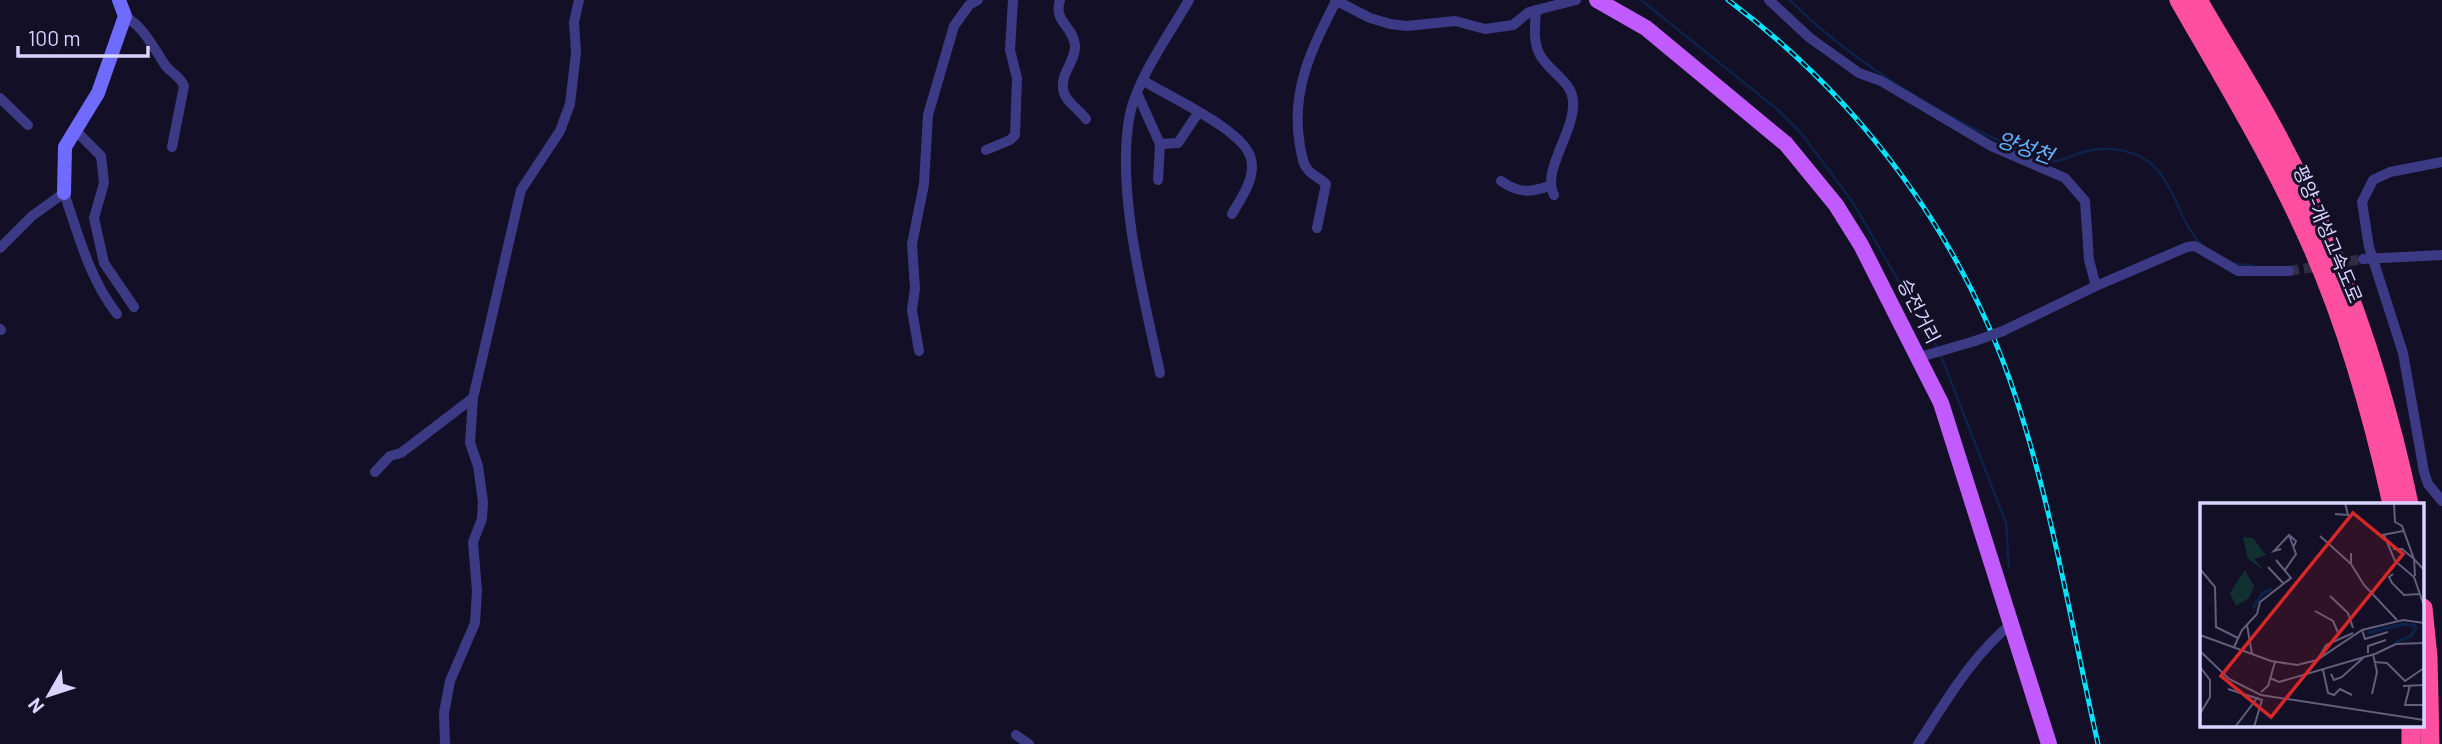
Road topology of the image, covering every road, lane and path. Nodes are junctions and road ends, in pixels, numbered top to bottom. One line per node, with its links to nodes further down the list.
1 (119, 0): 14 (street)
2 (579, 0): 41 (street)
3 (978, 0): 38 (street)
4 (1013, 0): 24 (street)
5 (1060, 0): 19 (street)
6 (1189, 0): 15 (street)
7 (1335, 0): 13 (street); 30 (street)
8 (1576, 0): 13 (street)
9 (1597, 0): 39 (main road, 승전거리)
10 (1769, 0): 35 (street)
11 (2179, 0): 44 (highway, 평양-개성고속도로)
12 (2198, 0): 45 (highway, 평양-개성고속도로)
13 (1536, 10): 27 (street)
14 (125, 16): 21 (street); 23 (street)
15 (1143, 81): 16 (street); 18 (street)
16 (1137, 93): 22 (street); 40 (street)
17 (0, 98): 20 (street)
18 (1198, 113): 22 (street); 29 (street)
19 (1086, 119)
20 (27, 125)
21 (75, 130): 28 (street); 36 (street)
22 (1160, 144): 26 (street)
23 (172, 147)
24 (986, 150)
25 (2442, 162): 33 (street)
26 (1158, 180)
27 (1501, 181)
28 (64, 193): 31 (street); 37 (street)
29 (1232, 214)
30 (1317, 228)
31 (0, 248)
32 (2442, 255): 33 (street)
33 (2368, 259): 43 (street)
34 (2289, 271): 35 (street)
35 (2096, 286): 39 (street, bridge)
36 (134, 307)
37 (117, 314)
38 (919, 351)
39 (1932, 354): 47 (main road, 승전거리)
40 (1160, 373)
41 (474, 398): 42 (street); 50 (street)
42 (375, 472)
43 (2442, 501)
44 (2392, 503)
45 (2409, 503)
46 (2424, 618): 55 (highway)
47 (2012, 623): 52 (street); 53 (main road, 승전거리)
48 (2411, 726): 54 (highway)
49 (1016, 735): 51 (street)
50 (446, 744)
51 (1029, 744)
52 (1918, 744)
53 (2049, 744)
54 (2412, 744)
55 (2430, 744)

